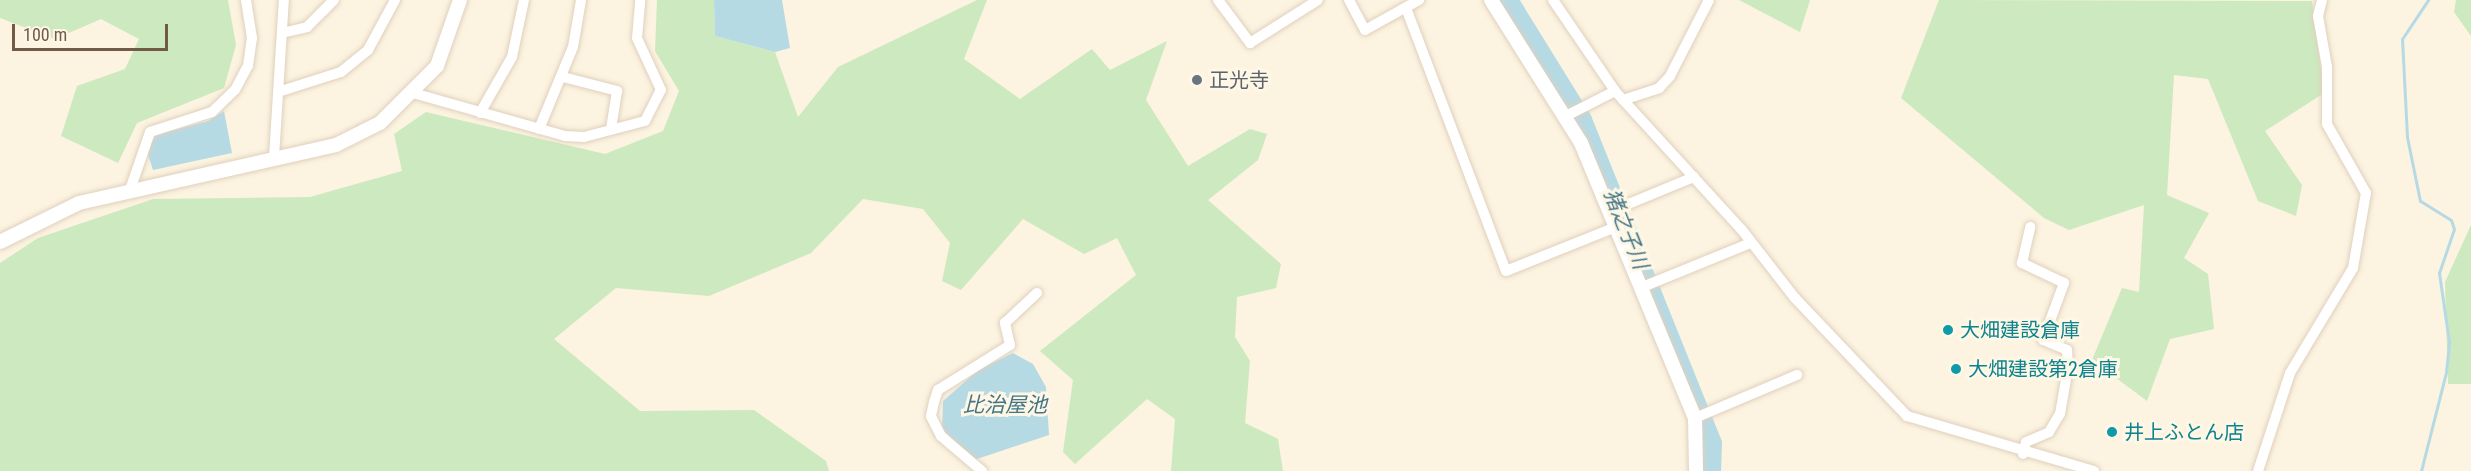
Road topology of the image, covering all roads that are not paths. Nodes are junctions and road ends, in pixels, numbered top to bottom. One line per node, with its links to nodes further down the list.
1 (246, 0): 30 (street)
2 (284, 0): 18 (street)
3 (334, 0): 18 (street)
4 (395, 0): 21 (street)
5 (460, 0): 22 (street)
6 (524, 0): 25 (street)
7 (581, 0): 19 (street)
8 (640, 0): 27 (street)
9 (1218, 0): 10 (street)
10 (1318, 0)
11 (1349, 0): 17 (street)
12 (1419, 0): 17 (street)
13 (1491, 0): 24 (street)
14 (1553, 0): 20 (street)
15 (1709, 0): 23 (street)
16 (2322, 0): 44 (street)
17 (1406, 8): 32 (street)
18 (282, 33): 21 (street)
19 (563, 77): 26 (street); 27 (street)
20 (1615, 91): 23 (street); 24 (street)
21 (278, 92): 28 (street)
22 (413, 93): 25 (street); 28 (street)
23 (1623, 100): 29 (street)
24 (1573, 112): 31 (street)
25 (480, 113): 26 (street)
26 (539, 129): 27 (street)
27 (611, 130)
28 (274, 157): 30 (street)
29 (1694, 177): 31 (street); 35 (street)
30 (131, 187): 34 (street)
31 (1617, 209): 32 (street)
32 (1616, 227): 36 (street)
33 (2030, 227): 40 (street)
34 (0, 242)
35 (1750, 243): 36 (street); 40 (street)
36 (1642, 287): 39 (street)
37 (1037, 293): 41 (street)
38 (1797, 375): 39 (street)
39 (1698, 417): 42 (street)
40 (2023, 454): 43 (street)
41 (982, 471)
42 (1696, 471)
43 (2094, 471)
44 (2258, 471)

